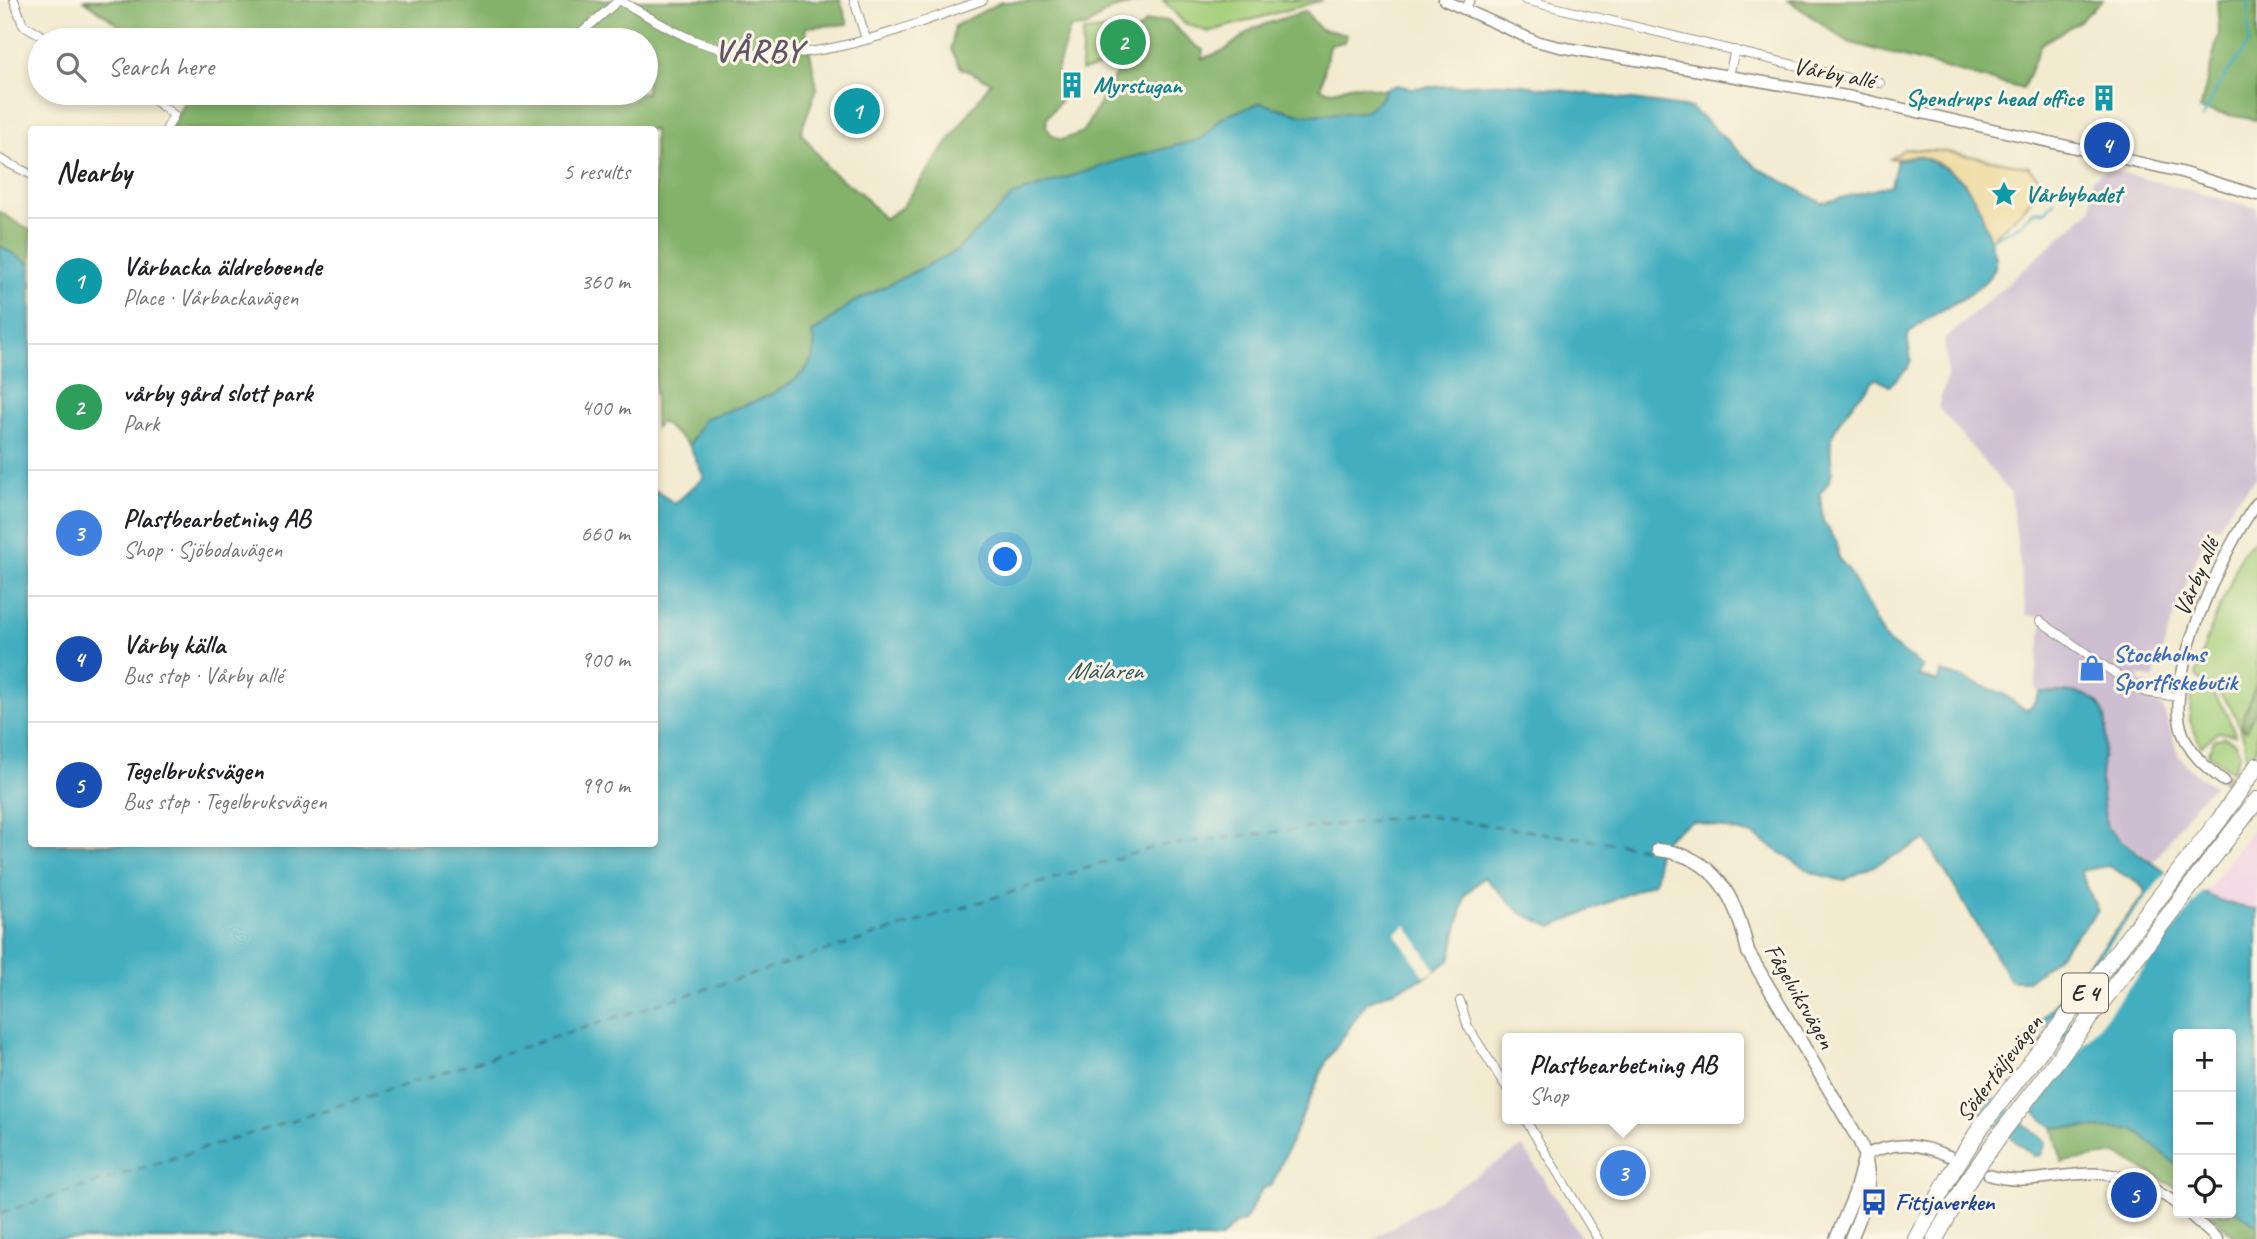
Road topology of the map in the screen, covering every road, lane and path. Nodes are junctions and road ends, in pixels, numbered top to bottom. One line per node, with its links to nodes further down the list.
1 (14, 0): 8 (street)
2 (619, 0): 9 (street); 10 (street)
3 (854, 0): 10 (street)
4 (984, 0): 10 (street)
5 (1444, 0): 7 (street, Vårby allé)
6 (1525, 0): 11 (street, Vårby allé)
7 (1467, 5): 12 (street, Vårby allé)
8 (28, 28)
9 (587, 28)
10 (866, 39)
11 (1735, 50): 12 (street); 13 (street, Vårby allé)
12 (1729, 75): 18 (street, Vårby allé)
13 (1880, 83)
14 (160, 105): 15 (street)
15 (168, 126)
16 (0, 159): 17 (street)
17 (28, 173)
18 (2257, 195)
19 (2257, 503): 21 (street, Vårby allé)
20 (2040, 621): 21 (street)
21 (2178, 697): 23 (street, Vårby allé)
22 (2257, 766): 37 (highway, Södertäljevägen / E 4)
23 (2224, 781)
24 (2257, 800): 38 (highway, Södertäljevägen / E 4)
25 (1658, 850): 29 (main road, Fågelviksvägen)
26 (1460, 1001): 27 (street)
27 (1502, 1082)
28 (1528, 1124): 34 (street)
29 (1865, 1155): 30 (street); 35 (main road); 36 (main road, Fågelviksvägen)
30 (1949, 1156)
31 (1989, 1175): 32 (street)
32 (2173, 1202)
33 (2194, 1218): 39 (street)
34 (1598, 1239)
35 (1836, 1239)
36 (1851, 1239)
37 (1916, 1239)
38 (1936, 1239)
39 (2217, 1239)

